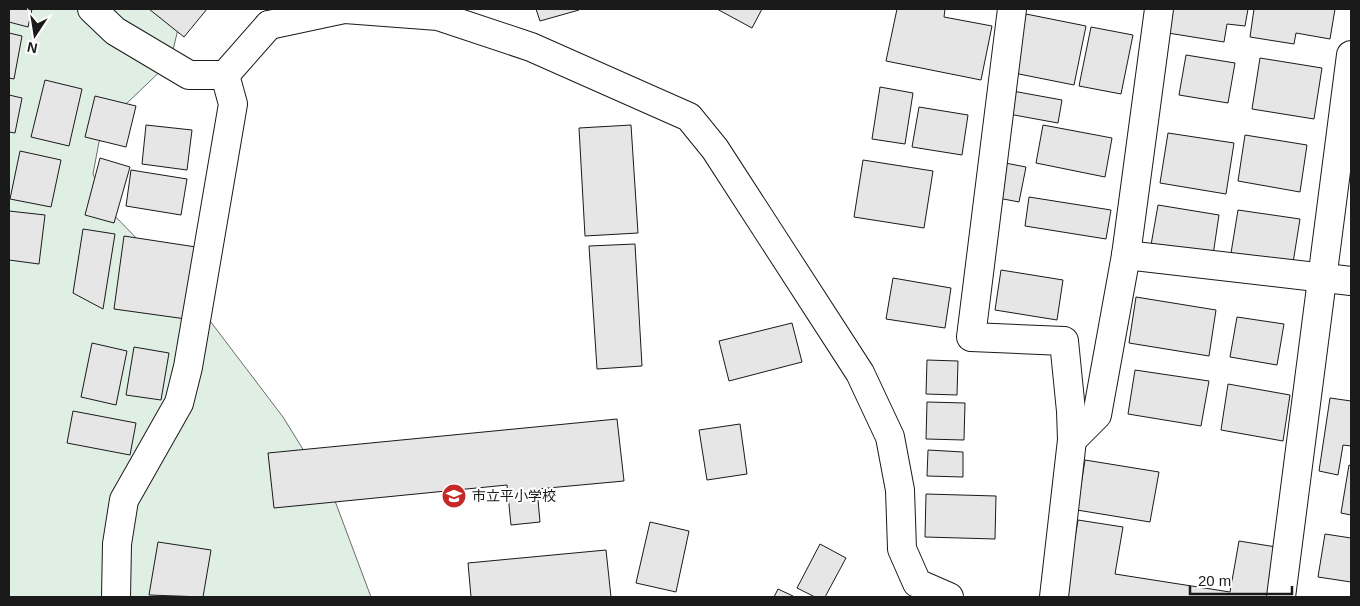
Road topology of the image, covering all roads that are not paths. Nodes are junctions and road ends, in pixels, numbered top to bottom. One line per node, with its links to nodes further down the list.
1 (92, 9): 6 (street)
2 (344, 9): 6 (street); 12 (street)
3 (1012, 9): 10 (street)
4 (1159, 9): 7 (street)
5 (1351, 56): 8 (street)
6 (224, 75): 11 (street)
7 (1126, 255): 8 (street); 10 (street)
8 (1321, 278): 9 (street); 14 (street)
9 (1351, 281)
10 (1072, 440): 13 (street)
11 (116, 597)
12 (949, 597)
13 (1054, 597)
14 (1281, 597)

